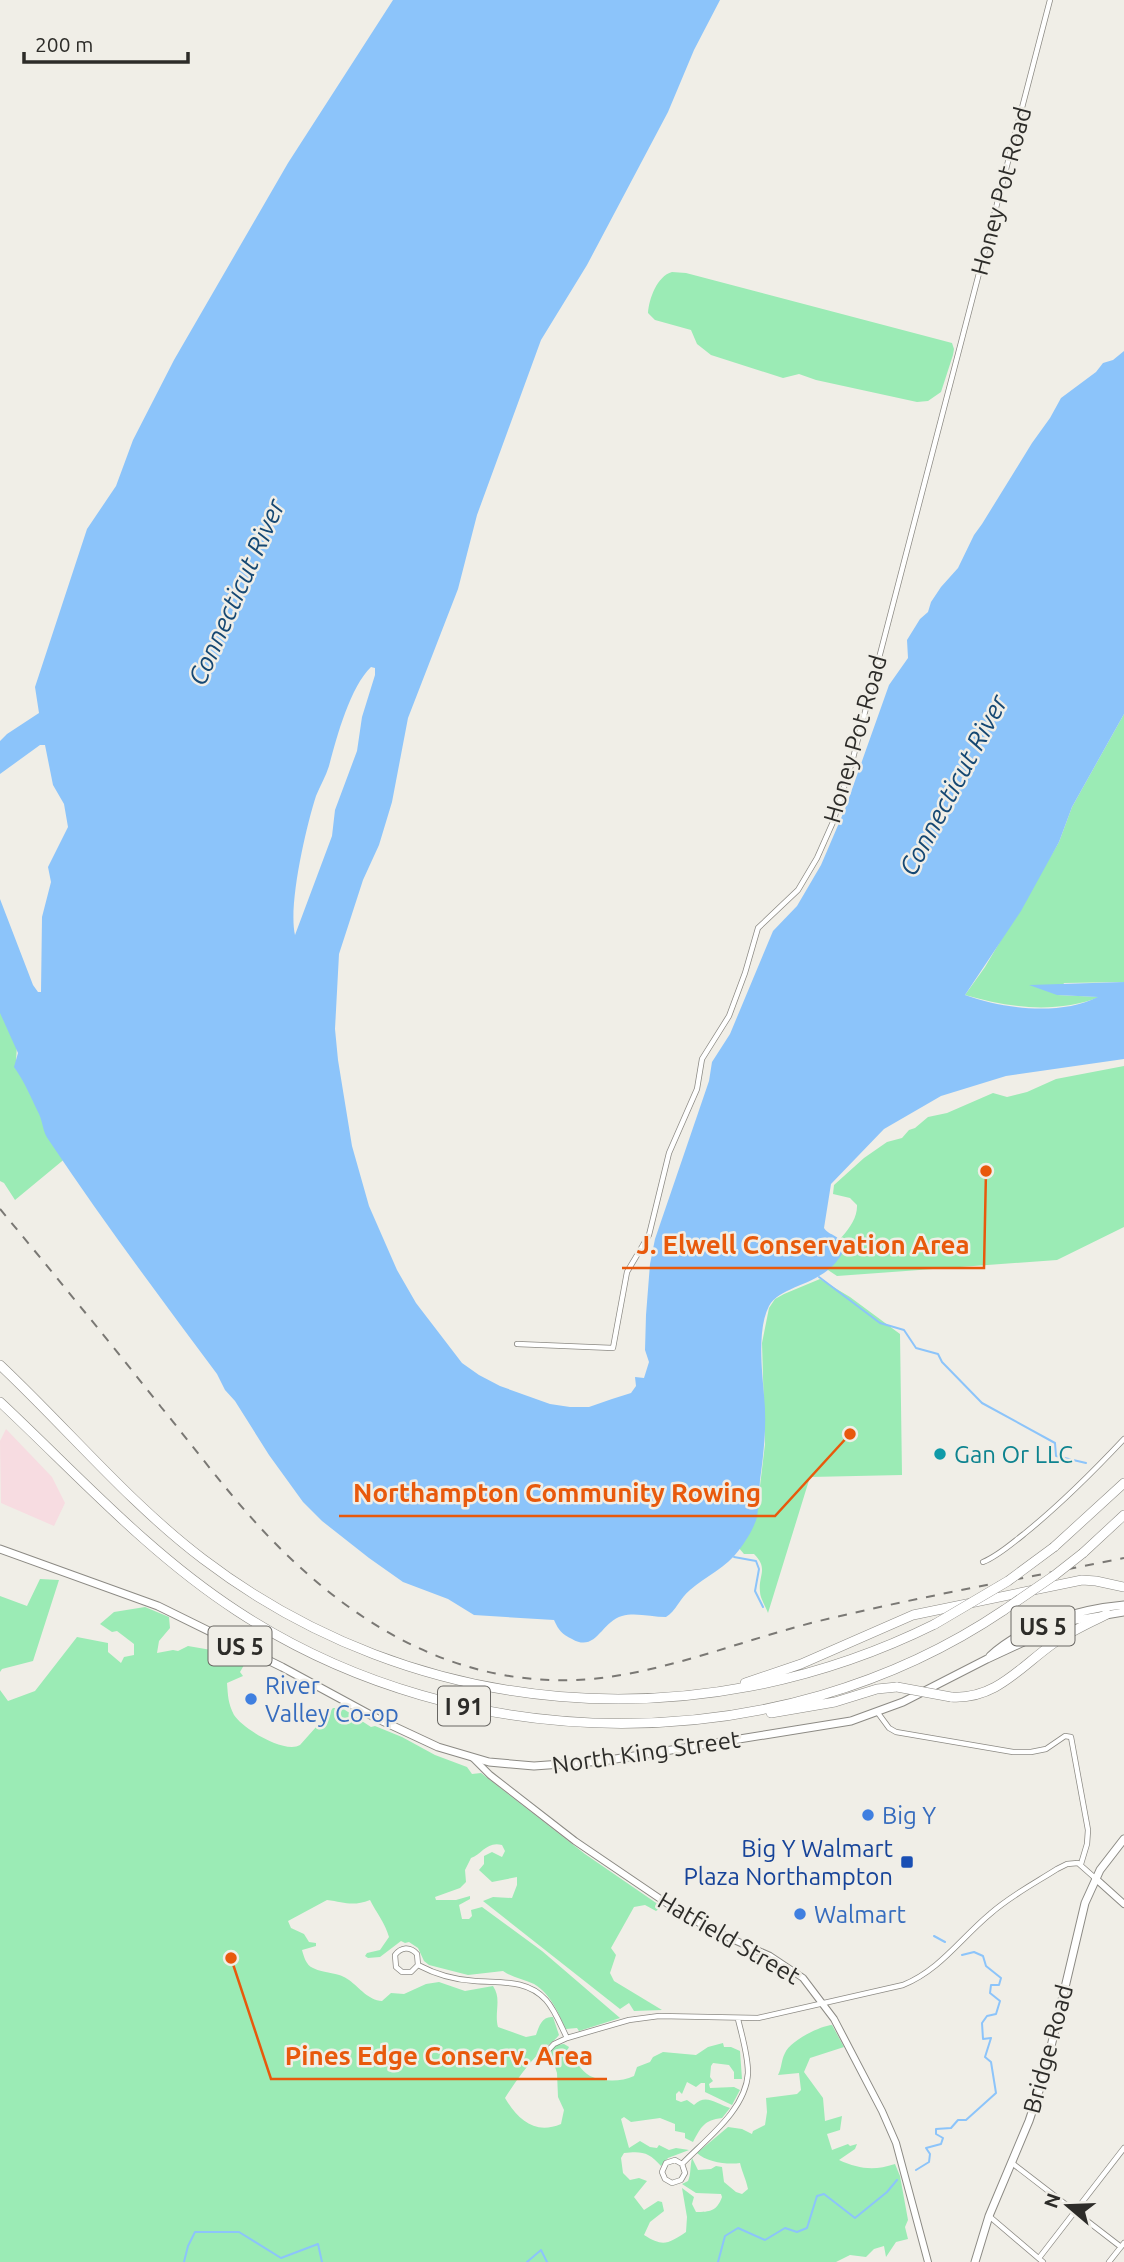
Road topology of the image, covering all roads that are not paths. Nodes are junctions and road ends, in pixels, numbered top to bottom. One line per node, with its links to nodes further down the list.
1 (1049, 0): 2 (street, Honey Pot Road)
2 (517, 1344)
3 (0, 1365): 15 (highway, I 91)
4 (0, 1402): 17 (highway, I 91)
5 (1124, 1439): 9 (street)
6 (1124, 1483): 15 (highway, I 91, bridge)
7 (1124, 1515): 17 (highway, I 91, bridge)
8 (0, 1549): 18 (main road, North King Street / US 5)
9 (983, 1562)
10 (1124, 1587): 15 (highway)
11 (1124, 1605): 14 (main road, North King Street / US 5)
12 (1124, 1612): 13 (main road, North King Street / US 5)
13 (1107, 1614): 14 (main road, North King Street / US 5); 17 (highway, bridge)
14 (987, 1659): 16 (main road, North King Street / US 5)
15 (611, 1700)
16 (878, 1713): 18 (main road, North King Street / US 5); 20 (street)
17 (717, 1717)
18 (473, 1758): 24 (street, Hatfield Street)
19 (1124, 1839): 21 (main road, Bridge Road)
20 (1081, 1864): 21 (street); 24 (street)
21 (1095, 1878): 22 (street); 29 (main road, Bridge Road)
22 (1124, 1904)
23 (418, 1965): 23 (street); 26 (street)
24 (824, 2003): 25 (street); 35 (street, Hatfield Street)
25 (738, 2019): 26 (street); 30 (street)
26 (567, 2038): 27 (street)
27 (540, 2059)
28 (1124, 2148): 31 (street)
29 (1012, 2163): 31 (street); 32 (main road, Bridge Road)
30 (682, 2164): 30 (street)
31 (1074, 2212): 33 (street); 34 (street)
32 (989, 2216): 34 (street); 36 (main road, Bridge Road)
33 (1122, 2245): 37 (street)
34 (1041, 2260)
35 (928, 2262)
36 (975, 2262)
37 (1110, 2262)

